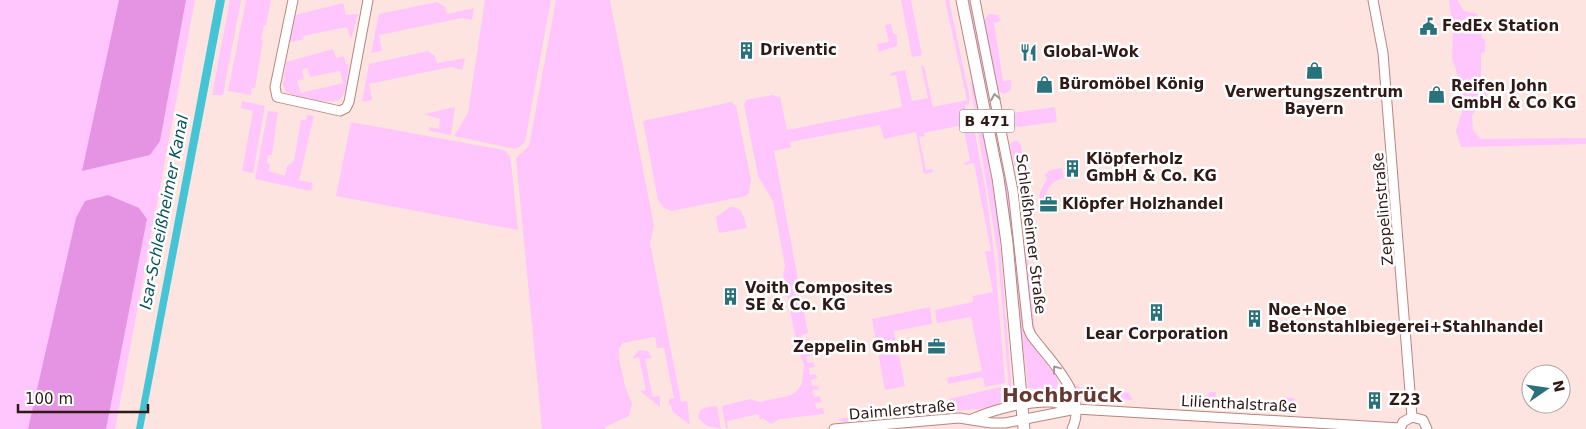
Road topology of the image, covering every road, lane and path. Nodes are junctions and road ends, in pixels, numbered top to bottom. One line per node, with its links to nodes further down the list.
1 (293, 0): 2 (street)
2 (368, 0)
3 (962, 0): 6 (main road, Schleißheimer Straße / B 471)
4 (975, 0): 7 (street, Schleißheimer Straße, one-way to 4)
5 (1373, 0): 8 (street, Zeppelinstraße)
6 (1022, 405): 7 (street, Lilienthalstraße); 9 (street, Daimlerstraße); 10 (main road, Schleißheimer Straße / B 471)
7 (1076, 409): 10 (street, Lilienthalstraße); 14 (street, Schleißheimer Straße); 15 (street, Lilienthalstraße)
8 (1412, 417): 15 (street); 16 (street)
9 (971, 419): 11 (street, Daimlerstraße); 12 (street, Daimlerstraße); 13 (street)
10 (1023, 424): 11 (street, Daimlerstraße)
11 (990, 426)
12 (834, 429)
13 (972, 429)
14 (1072, 429)
15 (1400, 429)
16 (1427, 429)

